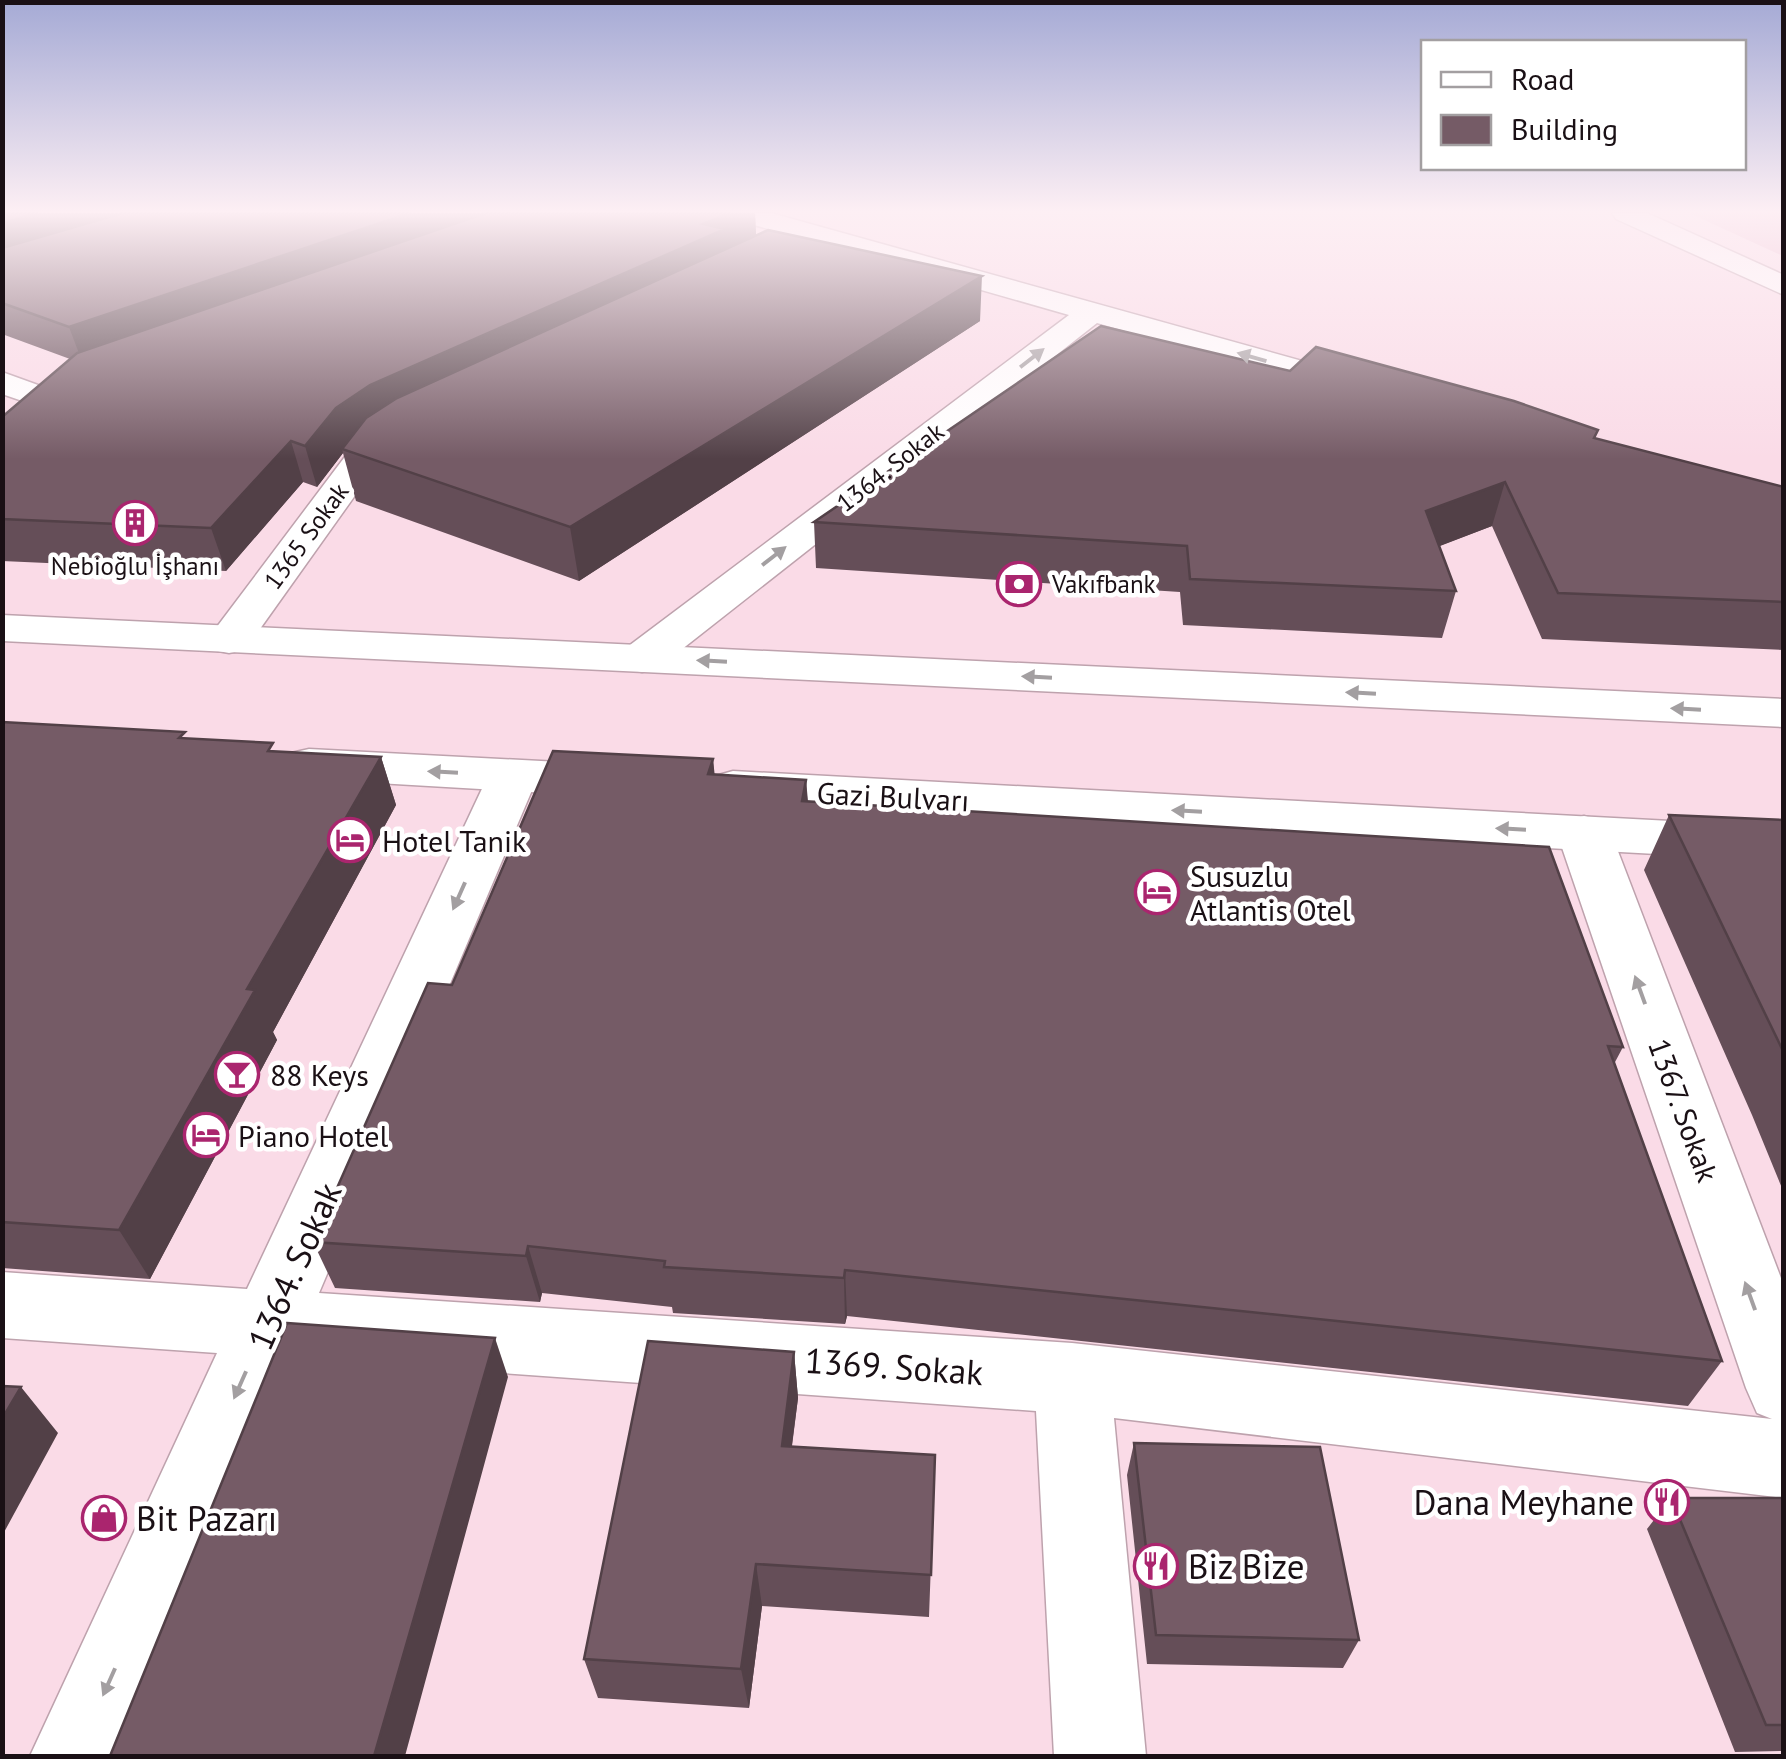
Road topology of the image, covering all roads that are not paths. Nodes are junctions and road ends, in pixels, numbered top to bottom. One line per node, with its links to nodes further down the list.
1 (1034, 295): 2 (street)
2 (1092, 312): 5 (street, one-way to 2); 9 (street, 1364. Sokak, one-way to 2)
3 (2, 382): 4 (street)
4 (73, 383)
5 (1399, 399)
6 (430, 419): 8 (street, 1365 Sokak)
7 (2, 628): 8 (street)
8 (230, 640): 9 (street)
9 (642, 658): 10 (street, one-way to 9)
10 (1784, 713)
11 (258, 761): 12 (street, Gazi Bulvarı, one-way to 11)
12 (513, 776): 13 (street, Gazi Bulvarı, one-way to 12); 16 (street, 1364. Sokak, one-way to 16)
13 (1584, 832): 14 (street, Gazi Bulvarı); 18 (street, 1367. Sokak, one-way to 13)
14 (1784, 844)
15 (2, 1305): 16 (street, 1369. Sokak)
16 (267, 1324): 17 (street, 1369. Sokak); 20 (street, 1364. Sokak, one-way to 20)
17 (1072, 1378): 19 (street, 1369. Sokak); 21 (street)
18 (1784, 1388)
19 (1784, 1459)
20 (76, 1756)
21 (1100, 1756)

